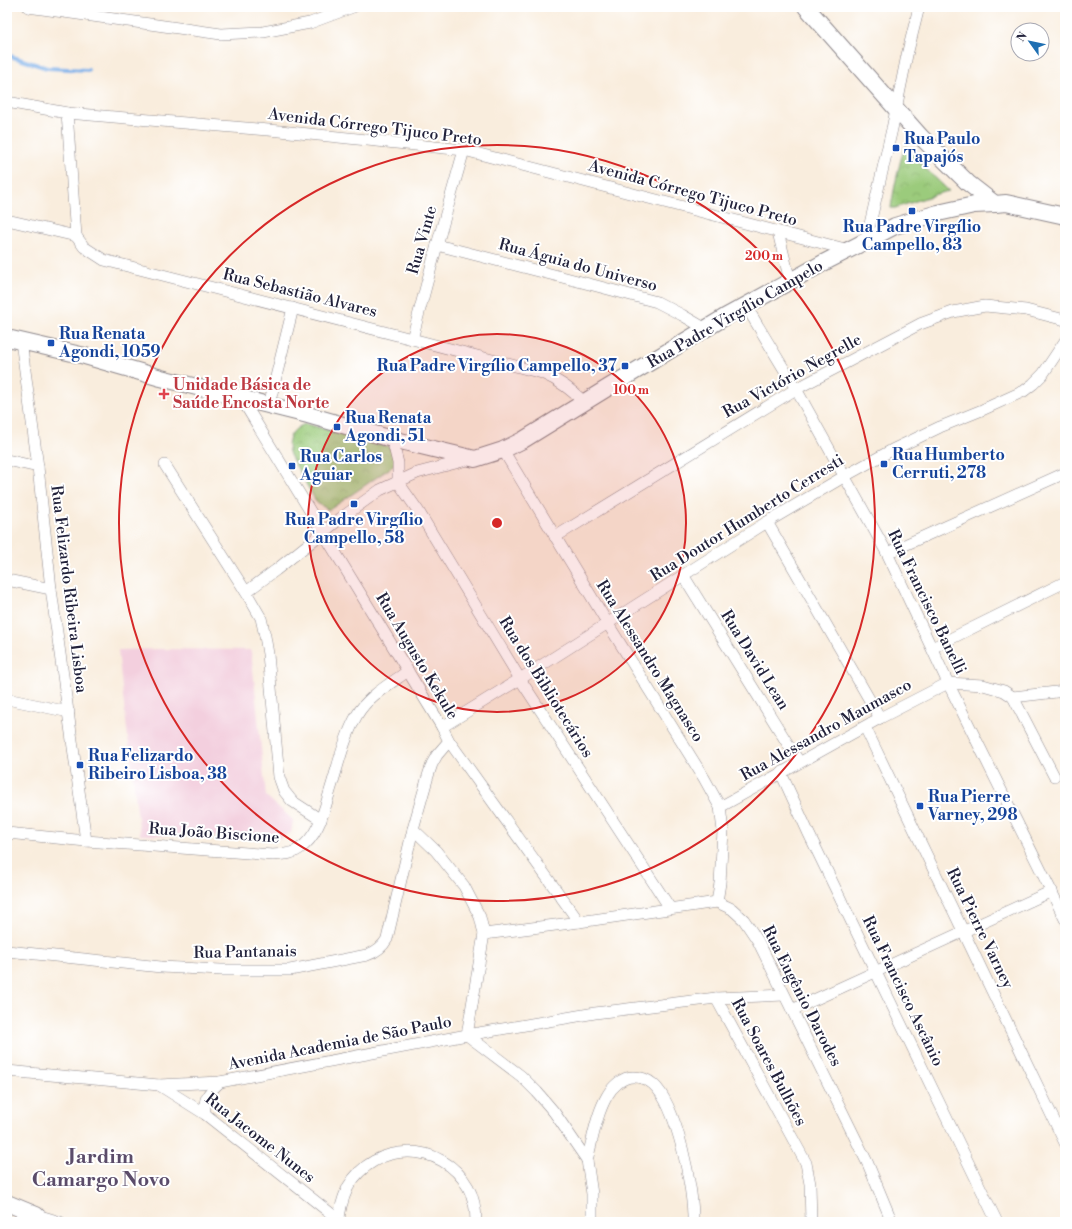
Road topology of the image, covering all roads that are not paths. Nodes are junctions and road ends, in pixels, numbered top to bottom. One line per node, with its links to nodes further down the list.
1 (28, 7): 5 (street)
2 (353, 7): 5 (street)
3 (806, 7): 7 (street)
4 (919, 7): 7 (street)
5 (85, 11)
6 (7, 102): 8 (street, Avenida Córrego Tijuco Preto)
7 (896, 109): 10 (street); 15 (street)
8 (67, 113): 9 (street, Avenida Córrego Tijuco Preto); 14 (street)
9 (464, 150): 13 (street, Avenida Córrego Tijuco Preto); 16 (street, Rua Vinte)
10 (995, 204): 11 (street, Rua Padre Virgílio Campelo); 15 (street, Rua Padre Virgílio Campelo)
11 (1065, 216)
12 (7, 220): 14 (street)
13 (778, 232): 17 (street, Avenida Córrego Tijuco Preto); 18 (street)
14 (76, 236): 20 (street, Rua Sebastião Alvares)
15 (866, 241): 17 (street, Rua Padre Virgílio Campelo)
16 (437, 245): 22 (street, Rua Águia do Universo); 24 (street, Rua Vinte)
17 (849, 250): 18 (street, Rua Padre Virgílio Campelo)
18 (790, 281): 19 (street, Rua Padre Virgílio Campelo)
19 (746, 306): 22 (street, Rua Padre Virgílio Campelo); 26 (street, Rua Francisco Banelli)
20 (293, 308): 24 (street, Rua Sebastião Alvares); 29 (street)
21 (1065, 320): 26 (street, Rua Victório Negrelle)
22 (706, 329): 28 (street, Rua Padre Virgílio Campelo)
23 (14, 339): 27 (street); 35 (street, Rua Felizardo Ribeira Lisboa)
24 (412, 339): 28 (street, Rua Sebastião Alvares)
25 (1065, 341): 37 (street, Rua Doutor Humberto Cerresti)
26 (796, 389): 37 (street, Rua Francisco Banelli); 41 (street, Rua Victório Negrelle)
27 (241, 398): 29 (street); 40 (street, Rua Augusto Kekule)
28 (584, 403): 31 (street, Rua Padre Virgílio Campelo)
29 (269, 405): 30 (street)
30 (392, 439): 32 (street); 38 (street)
31 (503, 450): 32 (street, Rua Padre Virgílio Campelo); 41 (street, Rua Alessandro Magnasco)
32 (474, 459): 38 (street)
33 (7, 460): 35 (street)
34 (166, 465): 47 (street)
35 (38, 467): 46 (street, Rua Felizardo Ribeira Lisboa)
36 (1065, 473): 42 (street)
37 (845, 476): 39 (street, Rua Doutor Humberto Cerresti); 42 (street, Rua Francisco Banelli)
38 (398, 482): 40 (street); 51 (street, Rua dos Bibliotecários)
39 (767, 522): 43 (street, Rua Doutor Humberto Cerresti); 57 (street)
40 (322, 533): 47 (street); 50 (street, Rua Augusto Kekule)
41 (555, 537): 48 (street, Rua Alessandro Magnasco)
42 (887, 553): 49 (street, Rua Francisco Banelli)
43 (683, 575): 48 (street, Rua Doutor Humberto Cerresti); 61 (street, Rua David Lean)
44 (7, 580): 46 (street)
45 (1065, 582): 49 (street)
46 (51, 589): 56 (street, Rua Felizardo Ribeira Lisboa)
47 (246, 592): 65 (street)
48 (608, 624): 51 (street, Rua Doutor Humberto Cerresti); 64 (street, Rua Alessandro Magnasco)
49 (932, 648): 52 (street, Rua Francisco Banelli)
50 (408, 671): 58 (street, Rua Augusto Kekule); 65 (street, Rua João Biscione)
51 (520, 679): 58 (street, Rua Doutor Humberto Cerresti); 71 (street, Rua dos Bibliotecários)
52 (948, 683): 54 (street); 57 (street, Rua Alessandro Maumasco); 69 (street, Rua Francisco Banelli)
53 (1065, 691): 54 (street)
54 (1014, 697): 63 (street)
55 (7, 699): 56 (street)
56 (69, 712): 68 (street, Rua Felizardo Ribeira Lisboa)
57 (880, 718): 59 (street, Rua Alessandro Maumasco)
58 (442, 726): 60 (street, Rua Augusto Kekule)
59 (865, 727): 61 (street, Rua Alessandro Maumasco); 74 (street, Rua Pierre Varney)
60 (449, 741): 66 (street, Rua Pantanais); 73 (street, Rua Augusto Kekule)
61 (799, 762): 62 (street, Rua Alessandro Maumasco)
62 (781, 773): 64 (street, Rua Alessandro Maumasco); 77 (street, Rua Francisco Ascânio)
63 (1054, 776)
64 (720, 807): 70 (street, Rua Alessandro Magnasco)
65 (321, 820): 68 (street, Rua João Biscione)
66 (413, 829): 75 (street); 76 (street, Rua Pantanais)
67 (7, 833): 68 (street, Rua João Biscione)
68 (86, 841)
69 (1052, 890): 72 (street, Rua Francisco Banelli); 74 (street)
70 (717, 902): 71 (street); 78 (street, Rua Eugênio Darodes)
71 (670, 908): 73 (street)
72 (1065, 919)
73 (579, 922): 75 (street)
74 (964, 931): 77 (street); 86 (street, Rua Pierre Varney)
75 (484, 934): 81 (street)
76 (7, 951)
77 (875, 972): 80 (street); 97 (street, Rua Francisco Ascânio)
78 (784, 995): 79 (street); 80 (street, Rua Eugênio Darodes)
79 (716, 998): 81 (street, Rua Soares Bulhões); 95 (street, Rua Soares Bulhões)
80 (792, 1010): 96 (street, Rua Eugênio Darodes)
81 (467, 1035): 83 (street, Avenida Academia de São Paulo); 87 (street, Avenida Academia de São Paulo)
82 (7, 1071): 84 (street, Avenida Academia de São Paulo)
83 (220, 1082): 84 (street, Avenida Academia de São Paulo); 85 (street)
84 (159, 1085): 85 (street, Rua Jacome Nunes)
85 (205, 1114): 90 (street, Rua Jacome Nunes)
86 (1065, 1143)
87 (587, 1160): 93 (street, Avenida Academia de São Paulo); 94 (street)
88 (7, 1203): 89 (street)
89 (40, 1218): 91 (street)
90 (339, 1221): 92 (street)
91 (60, 1222)
92 (476, 1222)
93 (592, 1222)
94 (693, 1222)
95 (811, 1222)
96 (892, 1222)
97 (997, 1222)

